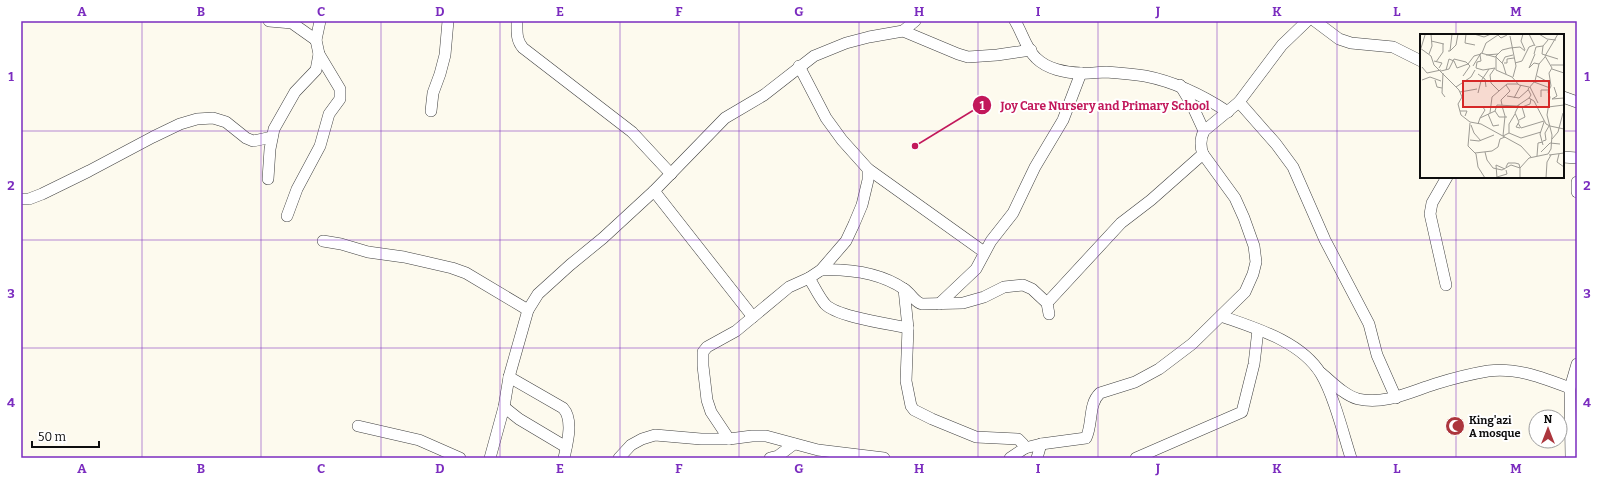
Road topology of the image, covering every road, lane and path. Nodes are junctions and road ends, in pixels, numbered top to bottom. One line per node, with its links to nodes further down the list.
1 (269, 21): 10 (street)
2 (320, 21): 10 (street)
3 (448, 21): 20 (street)
4 (517, 21): 28 (street)
5 (915, 21): 9 (street)
6 (1015, 21): 11 (street)
7 (1306, 21): 18 (street)
8 (1315, 21): 13 (street)
9 (903, 31): 11 (street); 14 (street)
10 (316, 40): 12 (street)
11 (1031, 50): 15 (street)
12 (319, 54): 23 (street); 35 (street)
13 (1420, 60)
14 (799, 66): 27 (street); 28 (street)
15 (1081, 74): 16 (street); 37 (street)
16 (1180, 85): 21 (street); 22 (street)
17 (1564, 97): 19 (street)
18 (1239, 102): 21 (street); 54 (street)
19 (1577, 102)
20 (431, 111)
21 (1228, 112): 22 (street)
22 (1204, 131): 24 (street)
23 (272, 137): 30 (street); 34 (street)
24 (1203, 154): 42 (street); 46 (street)
25 (1564, 157): 26 (street)
26 (1577, 158)
27 (868, 169): 37 (street); 38 (street)
28 (671, 174): 32 (street)
29 (1446, 178): 40 (street)
30 (268, 179)
31 (1577, 182): 33 (street)
32 (654, 191): 44 (street); 47 (street)
33 (1577, 192)
34 (21, 199)
35 (287, 216)
36 (323, 241): 44 (street)
37 (984, 252): 43 (street)
38 (821, 270): 39 (street); 41 (street)
39 (809, 278): 47 (street); 48 (street)
40 (1446, 285)
41 (904, 289): 43 (street); 48 (street)
42 (1047, 303): 43 (street); 45 (street)
43 (939, 304)
44 (528, 310): 52 (street)
45 (1049, 314)
46 (1221, 316): 49 (street); 58 (street)
47 (753, 317): 57 (street)
48 (908, 328): 59 (street)
49 (1258, 330): 51 (street); 69 (street)
50 (1577, 364): 53 (street)
51 (1321, 373): 54 (street); 70 (street)
52 (509, 377): 55 (street); 61 (street)
53 (1570, 388): 54 (street); 71 (street)
54 (1396, 398)
55 (504, 407): 61 (street); 63 (street)
56 (358, 426): 62 (street)
57 (730, 439): 60 (street); 64 (street)
58 (1041, 444): 59 (street); 68 (street)
59 (1025, 448): 67 (street)
60 (792, 450): 65 (street); 66 (street)
61 (565, 453)
62 (460, 458)
63 (490, 458)
64 (618, 458)
65 (770, 458)
66 (884, 458)
67 (1010, 458)
68 (1037, 458)
69 (1136, 458)
70 (1351, 458)
71 (1571, 458)

